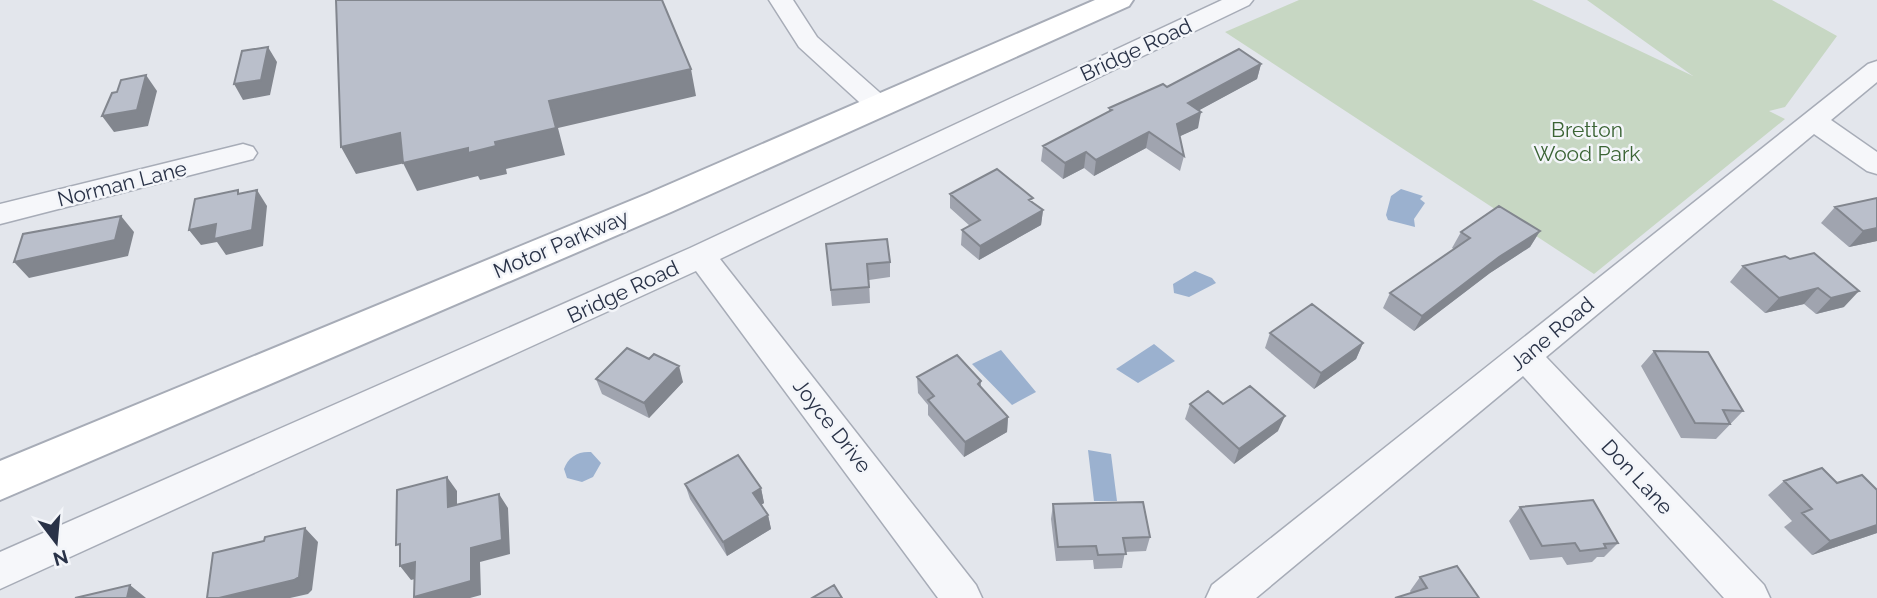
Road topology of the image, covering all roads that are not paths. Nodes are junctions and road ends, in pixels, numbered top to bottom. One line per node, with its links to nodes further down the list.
1 (781, 0): 5 (street)
2 (1119, 0): 5 (main road, Motor Parkway)
3 (1241, 0): 10 (street, Bridge Road)
4 (1877, 69): 6 (street, Jane Road)
5 (878, 104): 12 (main road, Motor Parkway)
6 (1814, 121): 8 (street); 11 (street, Jane Road)
7 (243, 153): 9 (street, Norman Lane)
8 (1877, 165)
9 (0, 214)
10 (701, 256): 13 (street, Bridge Road); 14 (street, Joyce Drive)
11 (1525, 356): 15 (street, Jane Road); 16 (street, Don Lane)
12 (0, 481)
13 (0, 572)
14 (962, 598)
15 (1226, 598)
16 (1749, 598)

